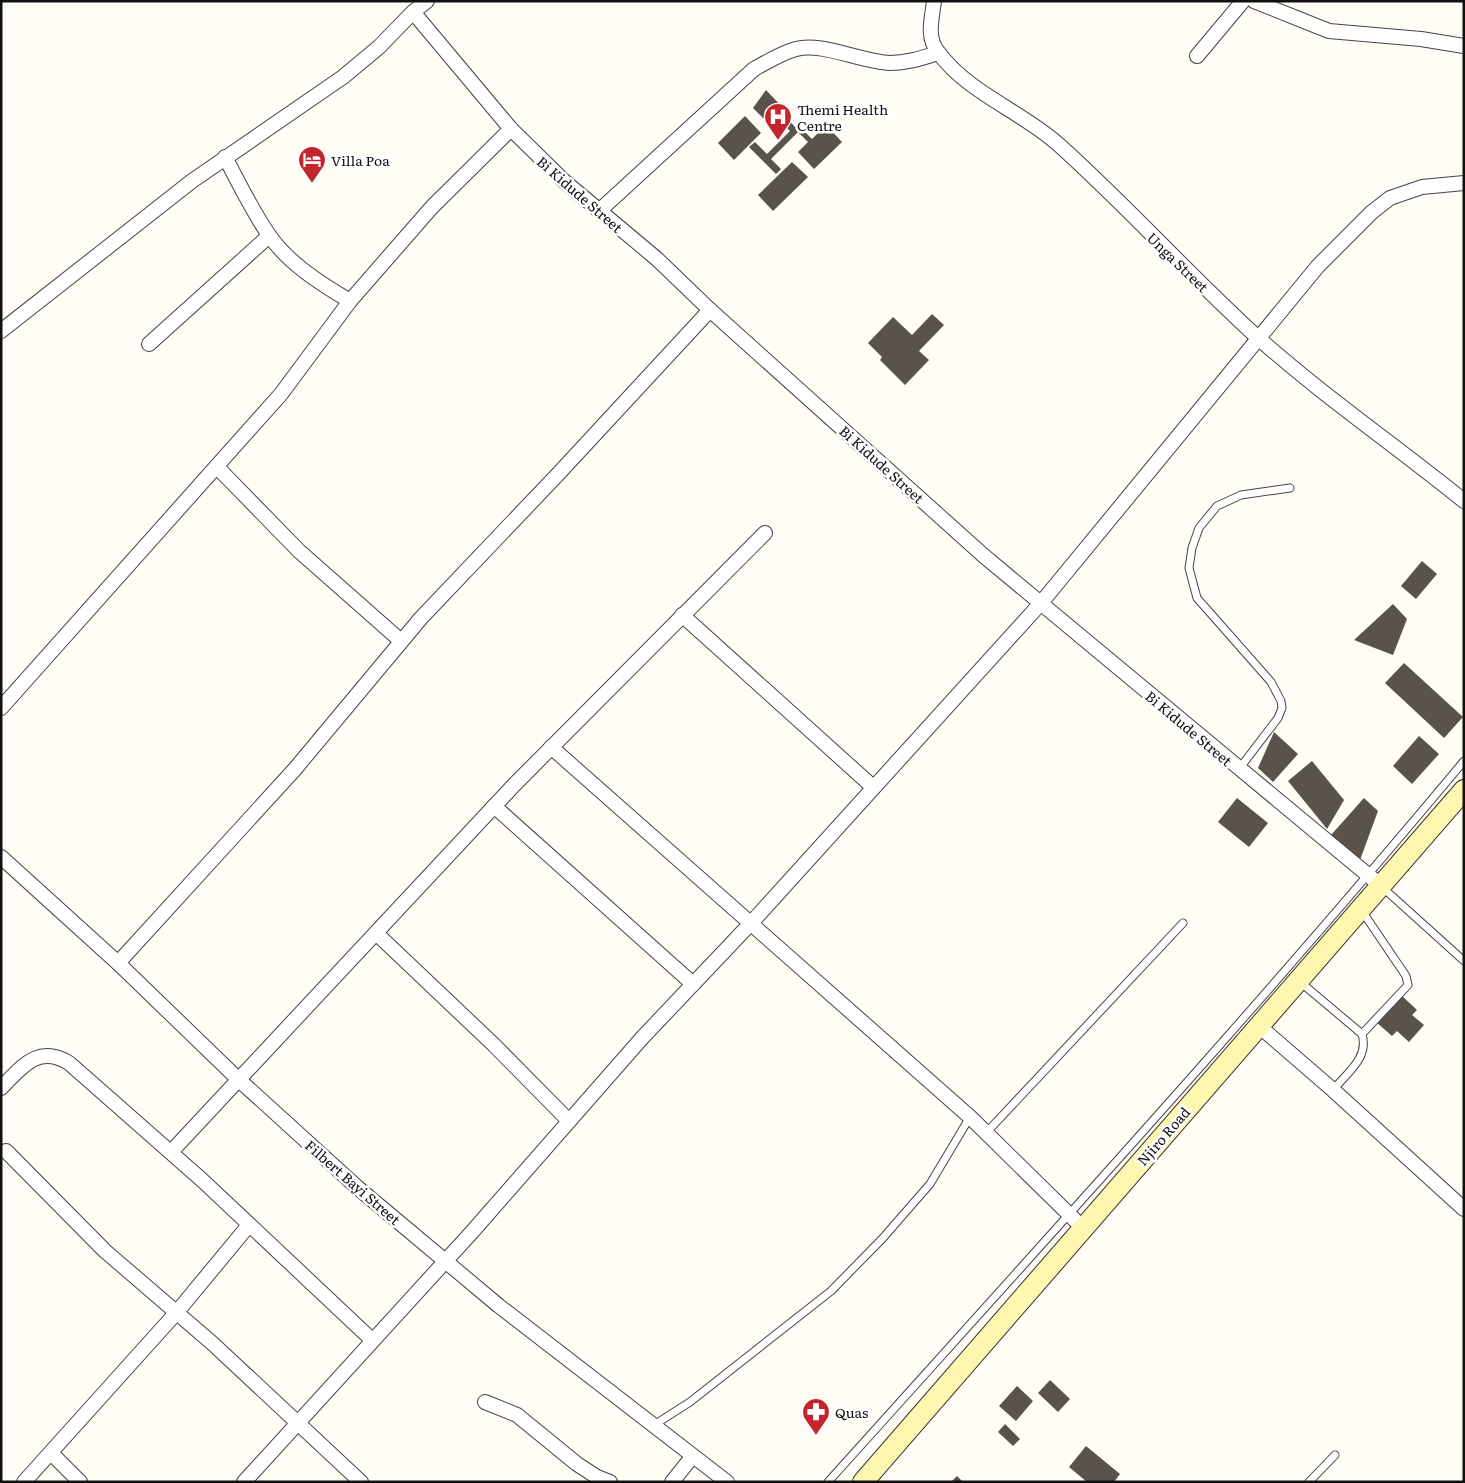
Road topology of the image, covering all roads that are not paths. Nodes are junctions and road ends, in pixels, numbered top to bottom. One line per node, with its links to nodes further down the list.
1 (427, 1): 5 (street)
2 (934, 1): 7 (street, Unga Street)
3 (1243, 1): 8 (street)
4 (1254, 1): 6 (street)
5 (414, 12): 9 (street, Bi Kidude Street); 10 (street)
6 (1464, 46)
7 (938, 53): 12 (street); 17 (street, Unga Street)
8 (1197, 56)
9 (511, 129): 12 (street, Bi Kidude Street); 14 (street)
10 (225, 158): 13 (street); 16 (street)
11 (1464, 183): 17 (street)
12 (599, 211): 15 (street, Bi Kidude Street)
13 (269, 236): 14 (street); 18 (street)
14 (350, 301): 19 (street)
15 (710, 310): 23 (street, Bi Kidude Street); 25 (street)
16 (1, 331)
17 (1257, 337): 21 (street, Unga Street); 23 (street)
18 (149, 344)
19 (217, 467): 25 (street); 26 (street)
20 (1290, 488): 29 (lane)
21 (1464, 501)
22 (765, 533): 24 (street)
23 (1041, 603): 29 (street, Bi Kidude Street); 30 (street)
24 (682, 615): 27 (street); 30 (street)
25 (400, 641): 40 (street)
26 (1, 708)
27 (552, 747): 32 (street); 36 (street)
28 (1464, 760): 34 (lane)
29 (1239, 769): 34 (street, Bi Kidude Street)
30 (873, 788): 36 (street)
31 (1464, 790): 34 (street, Njiro Road)
32 (494, 806): 38 (street); 42 (street)
33 (1, 857): 40 (street, Filbert Bayi Street)
34 (1374, 881): 35 (street, Njiro Road); 39 (lane); 54 (lane)
35 (1361, 909): 41 (street, Njiro Road); 44 (lane)
36 (752, 922): 42 (street); 48 (street)
37 (1183, 923): 50 (lane)
38 (376, 934): 45 (street); 49 (street)
39 (1464, 961)
40 (118, 963): 45 (street, Filbert Bayi Street)
41 (1298, 981): 43 (street, Njiro Road); 44 (lane)
42 (693, 984): 49 (street)
43 (1259, 1026): 47 (street); 54 (street, Njiro Road)
44 (1362, 1034): 47 (lane)
45 (238, 1079): 52 (street); 56 (street, Filbert Bayi Street)
46 (1, 1088): 52 (street)
47 (1334, 1090): 53 (street)
48 (970, 1117): 50 (street); 61 (lane)
49 (569, 1121): 56 (street)
50 (986, 1134): 54 (street)
51 (6, 1151): 57 (street)
52 (171, 1152): 55 (street)
53 (1464, 1210)
54 (1075, 1221): 72 (lane); 73 (street, Njiro Road)
55 (249, 1225): 57 (street); 58 (street)
56 (446, 1261): 58 (street); 61 (street, Filbert Bayi Street)
57 (177, 1312): 60 (street); 62 (street)
58 (372, 1340): 60 (street)
59 (485, 1402): 69 (street)
60 (298, 1423): 67 (street); 68 (street)
61 (654, 1425): 64 (street, Filbert Bayi Street)
62 (52, 1454): 65 (street); 66 (street)
63 (1335, 1455): 74 (lane)
64 (692, 1457): 70 (street); 71 (street, Filbert Bayi Street)
65 (24, 1482)
66 (80, 1482)
67 (244, 1482)
68 (362, 1482)
69 (610, 1482)
70 (672, 1482)
71 (727, 1482)
72 (828, 1482)
73 (863, 1482)
74 (1309, 1482)

